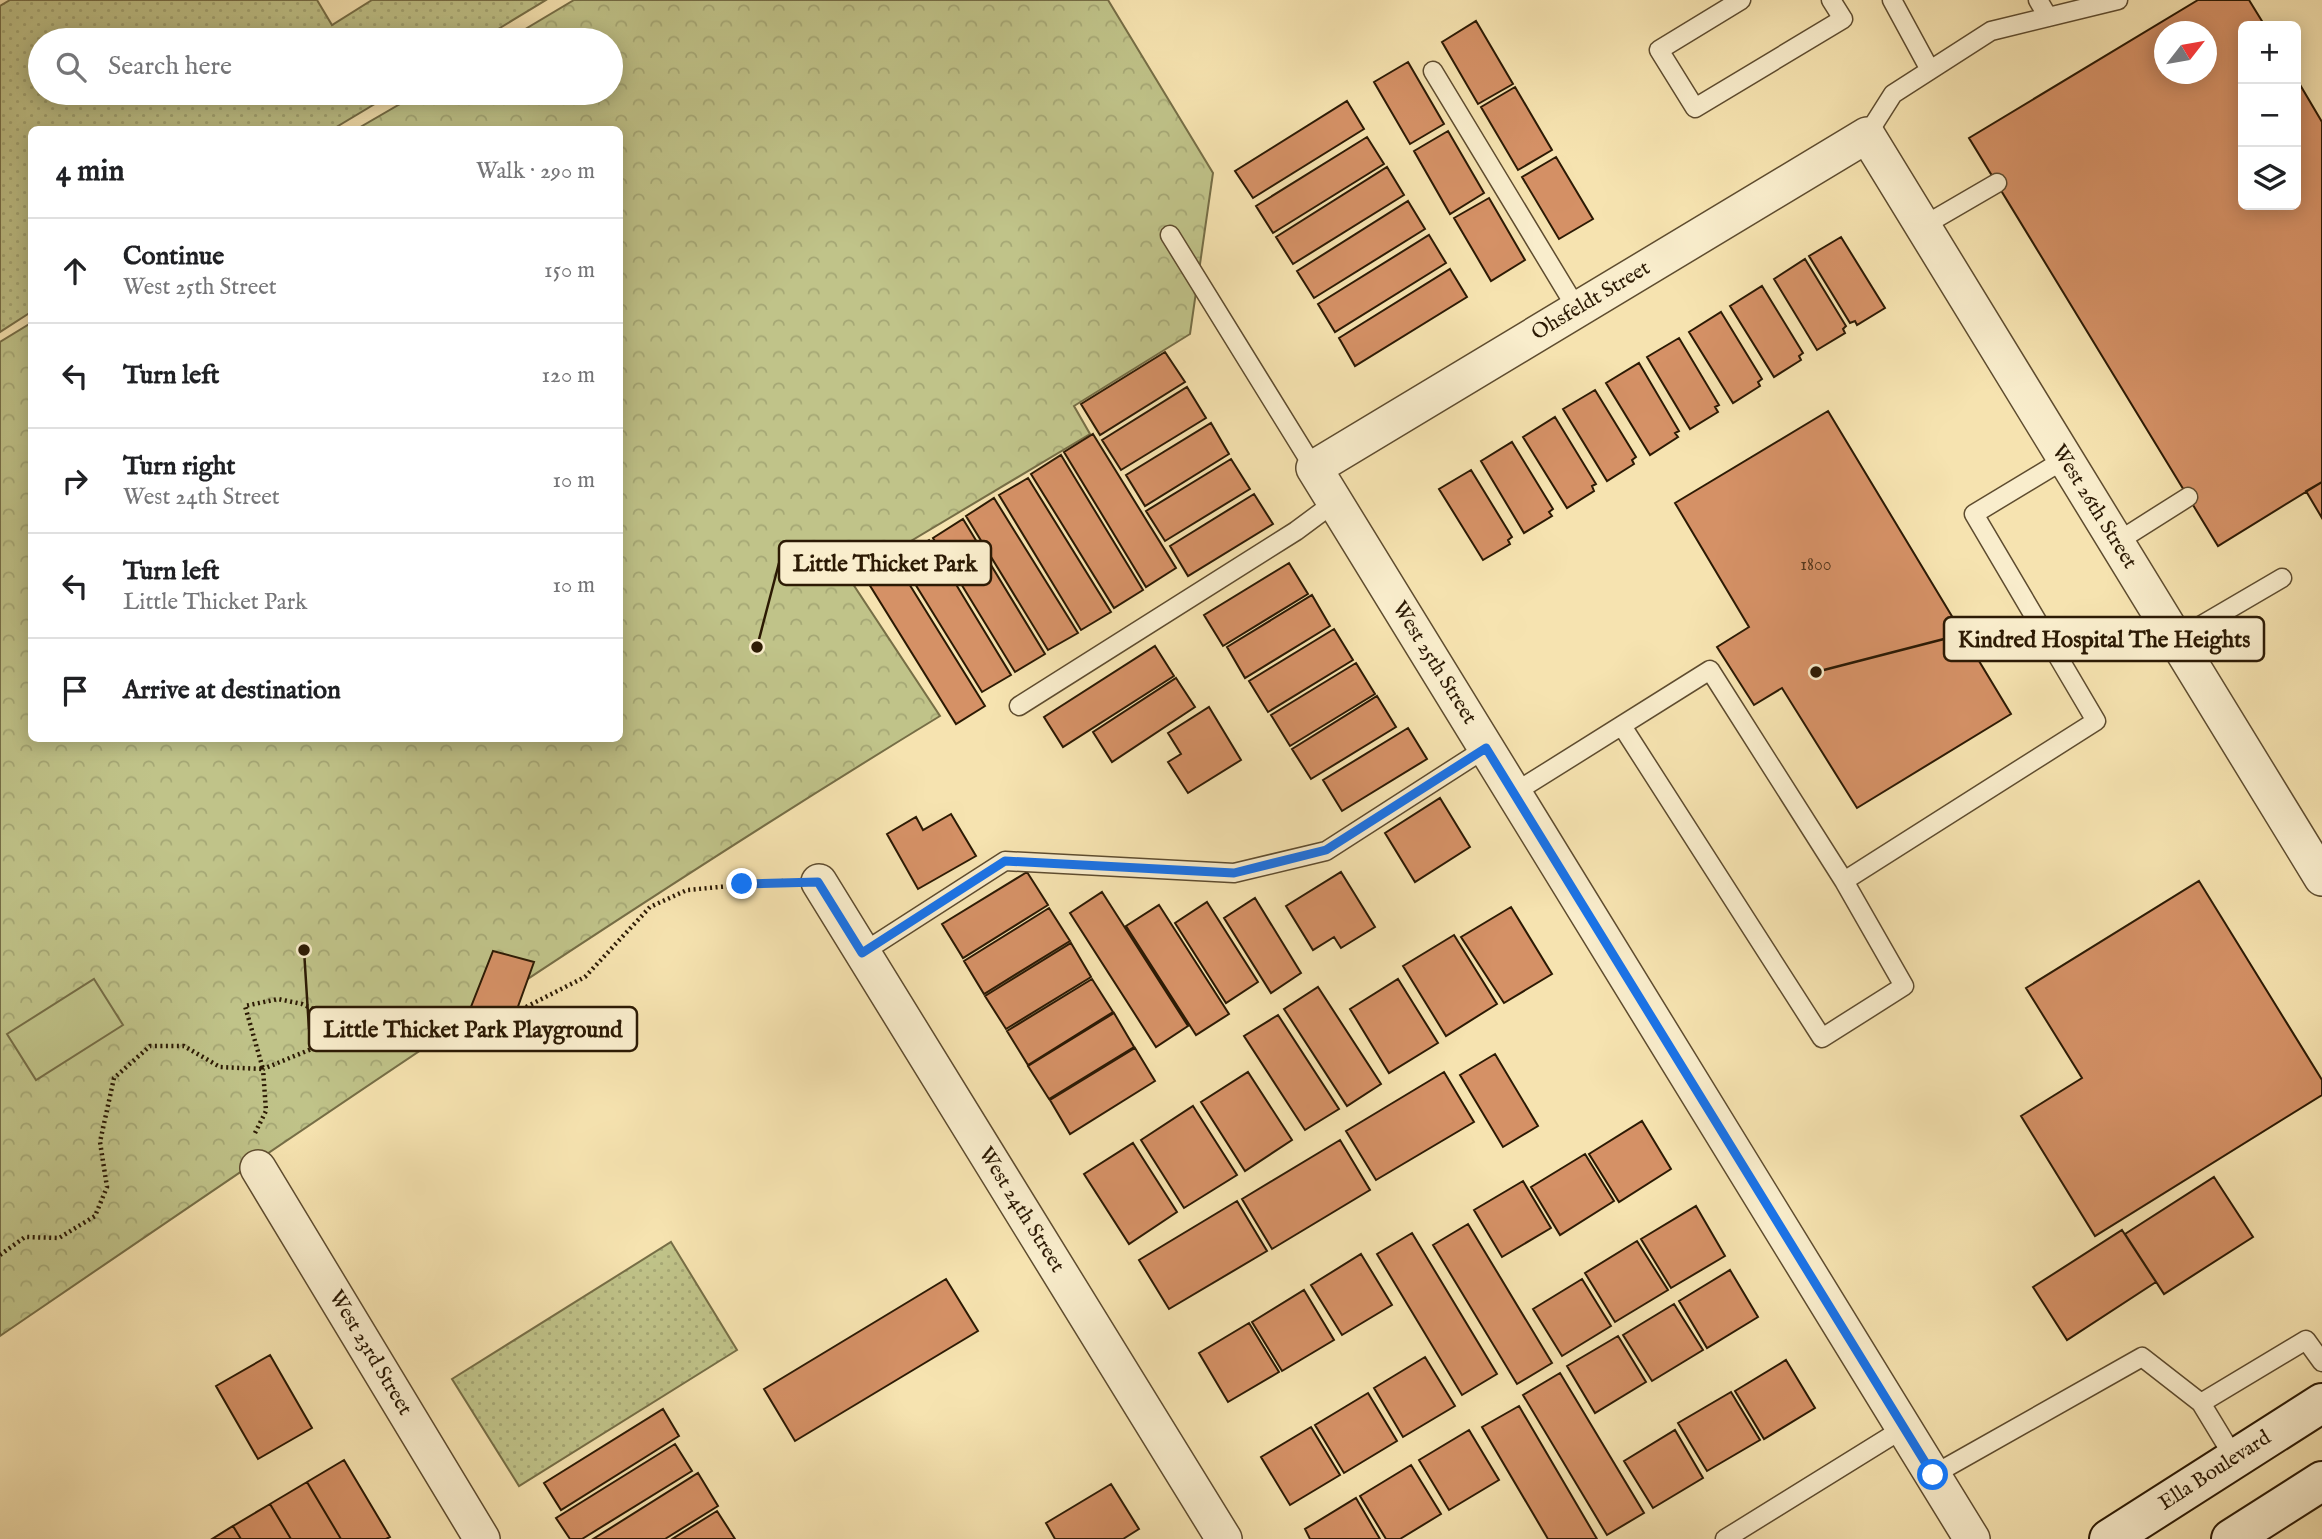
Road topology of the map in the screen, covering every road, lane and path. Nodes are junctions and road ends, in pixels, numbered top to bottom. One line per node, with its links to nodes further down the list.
1 (1741, 0): 2 (lane)
2 (1831, 0)
3 (1892, 0): 7 (lane)
4 (2038, 0): 6 (lane)
5 (2118, 0): 6 (lane)
6 (2048, 17): 7 (lane)
7 (1930, 70): 9 (lane)
8 (1433, 71): 13 (lane)
9 (1867, 135): 11 (street, West 26th Street); 13 (street, Ohsfeldt Street)
10 (1997, 183): 11 (lane)
11 (1923, 226): 14 (street, West 26th Street)
12 (1170, 234): 15 (lane)
13 (1577, 309): 15 (street, Ohsfeldt Street)
14 (2065, 459): 18 (street, West 26th Street); 26 (lane)
15 (1314, 468): 17 (street, West 25th Street)
16 (2188, 497): 18 (lane)
17 (1335, 502): 21 (lane); 23 (street, West 25th Street)
18 (2117, 542): 20 (street, West 26th Street)
19 (2282, 578): 20 (lane)
20 (2176, 640): 25 (street, West 26th Street)
21 (1019, 706)
22 (1622, 726): 24 (lane); 26 (lane); 26 (lane)
23 (1486, 748): 24 (street, West 25th Street); 28 (lane)
24 (1514, 793): 36 (street, West 25th Street)
25 (2322, 878)
26 (1843, 881)
27 (818, 882): 28 (street, West 24th Street); 29 (path)
28 (862, 953): 41 (street, West 24th Street)
29 (402, 1011): 30 (path); 30 (path)
30 (263, 1069): 31 (path); 32 (path)
31 (258, 1168): 40 (street, West 23rd Street)
32 (0, 1255)
33 (2322, 1362): 34 (lane)
34 (2201, 1403): 37 (lane); 38 (lane)
35 (2322, 1403): 37 (main road, Ella Boulevard)
36 (1904, 1428): 38 (street, West 25th Street); 42 (lane)
37 (2235, 1459): 44 (main road, Ella Boulevard)
38 (1933, 1475): 43 (street, West 25th Street)
39 (2322, 1481): 45 (main road)
40 (482, 1539)
41 (1224, 1539)
42 (1725, 1539)
43 (1972, 1539)
44 (2109, 1539)
45 (2231, 1539)

